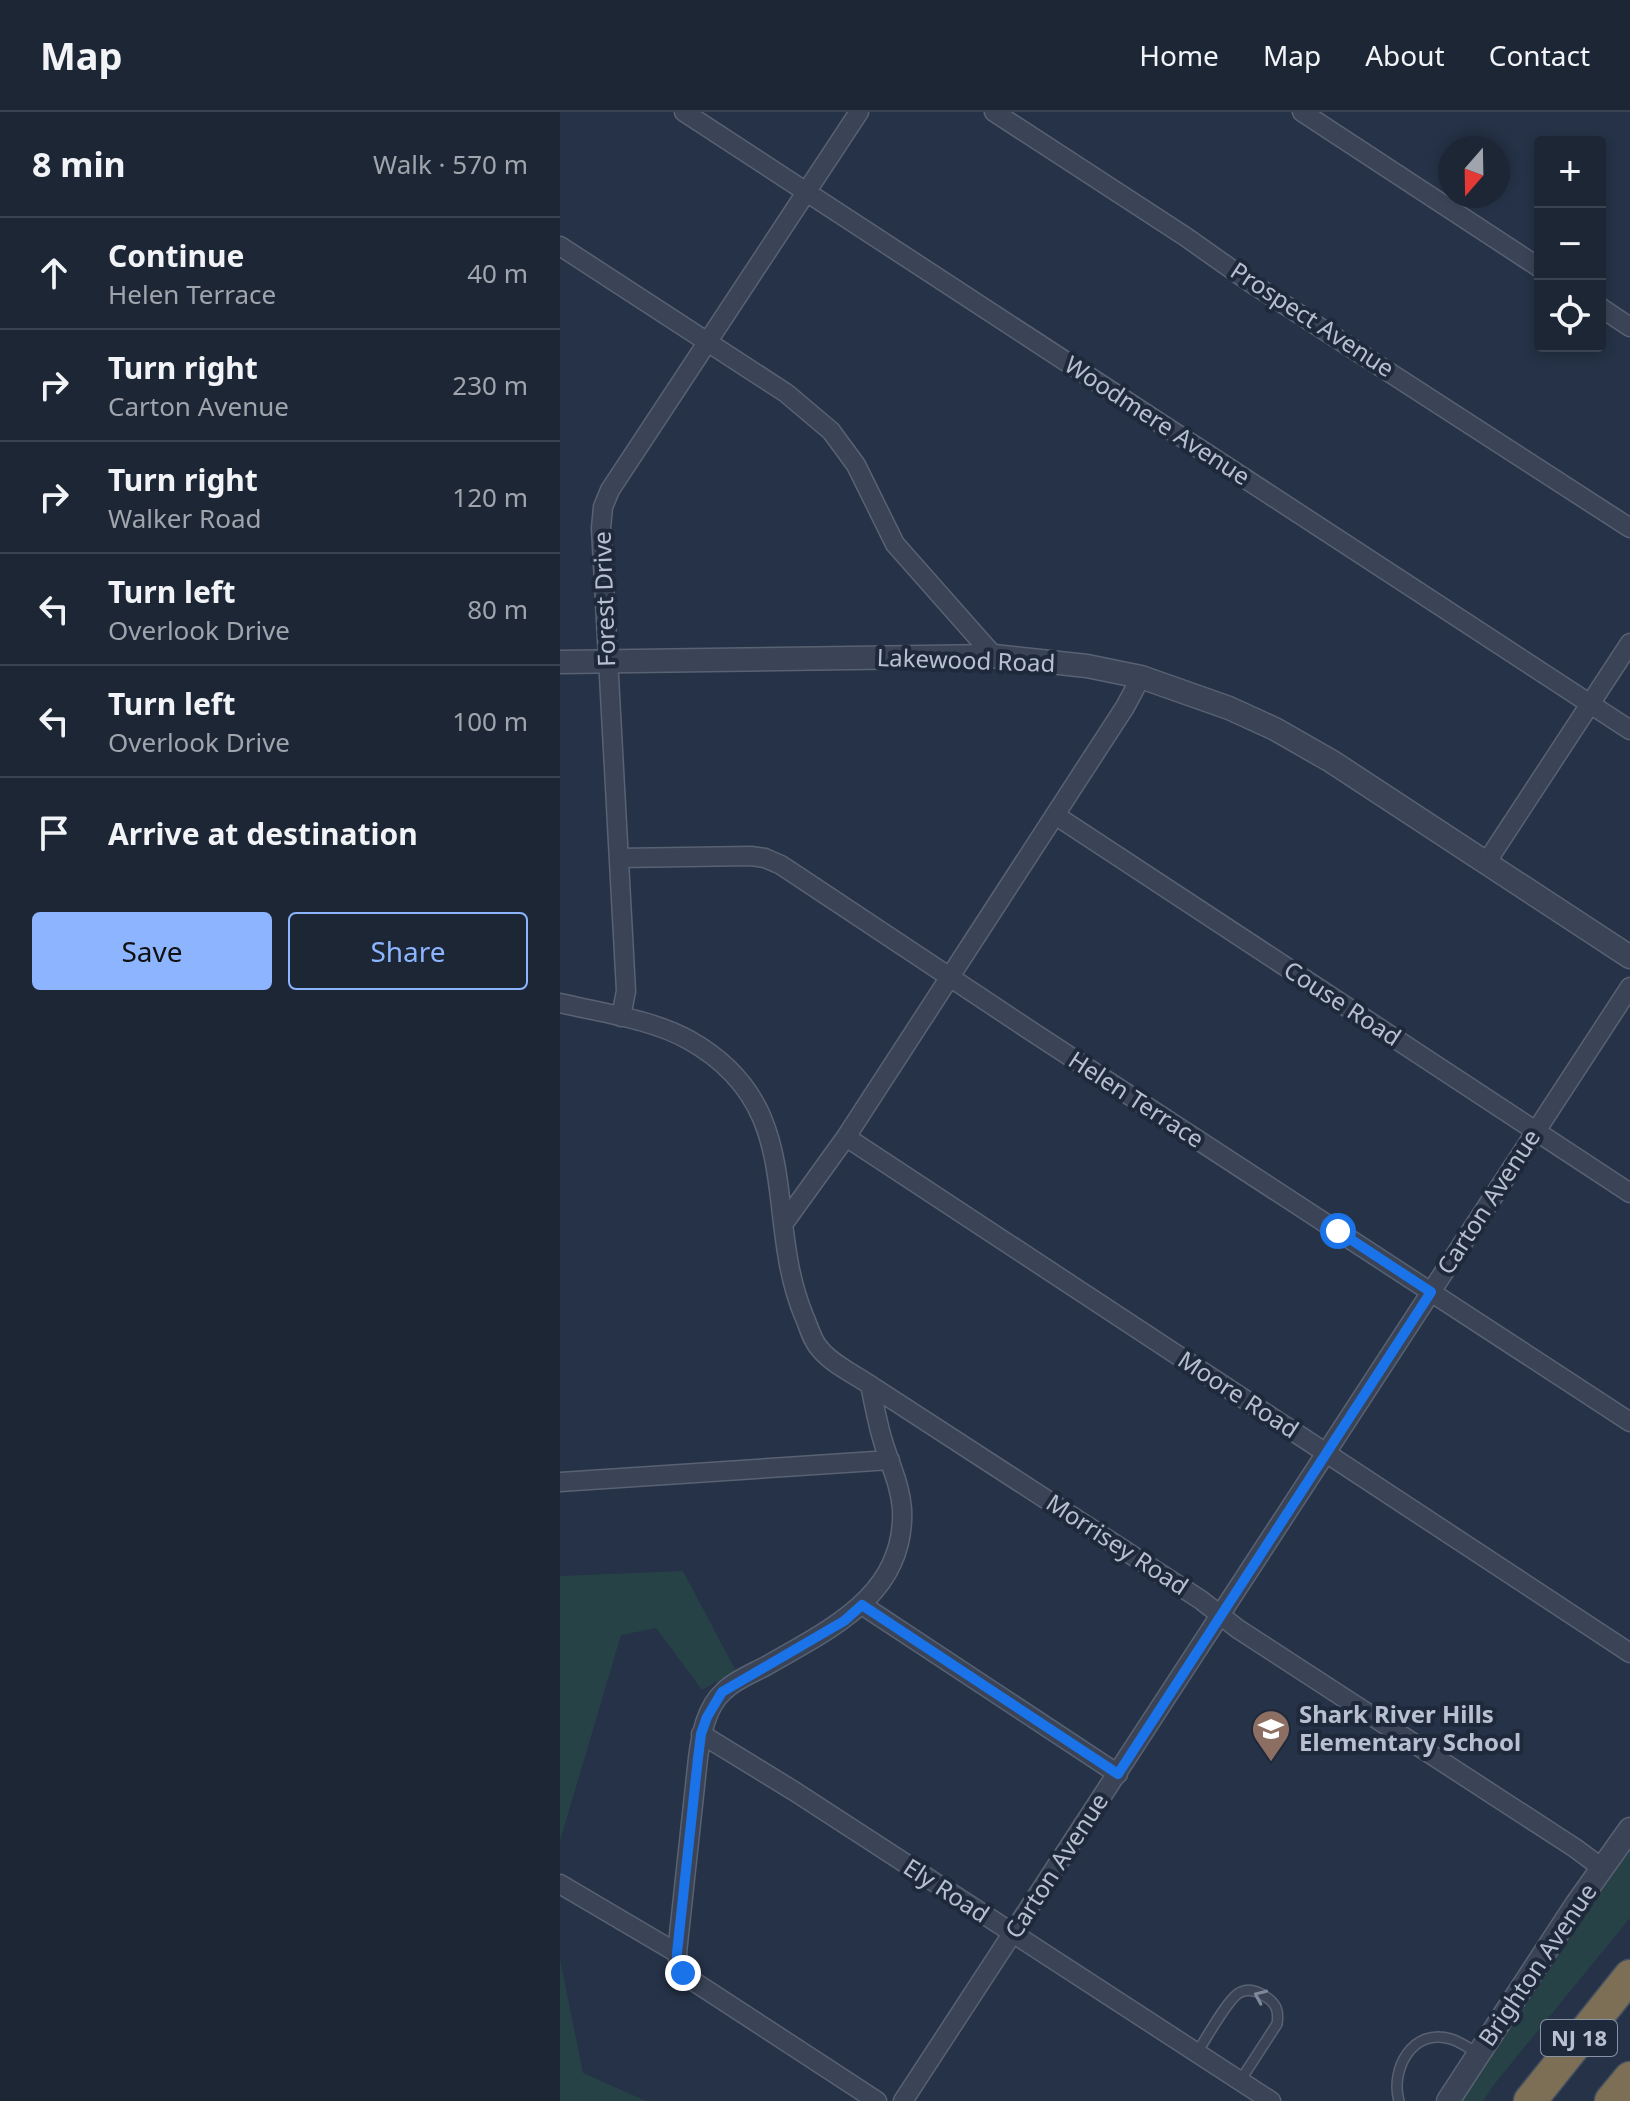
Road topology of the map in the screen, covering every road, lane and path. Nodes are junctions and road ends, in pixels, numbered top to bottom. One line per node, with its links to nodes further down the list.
1 (684, 112): 5 (street, Woodmere Avenue)
2 (859, 112): 5 (street, Forest Drive)
3 (994, 112): 11 (street, Prospect Avenue)
4 (1302, 112): 7 (street)
5 (807, 192): 10 (street, Forest Drive); 17 (street, Woodmere Avenue)
6 (560, 246): 10 (street)
7 (1534, 264)
8 (1606, 311): 9 (street)
9 (1630, 327)
10 (707, 342): 13 (street); 15 (street, Forest Drive)
11 (1630, 528)
12 (1630, 643): 17 (street)
13 (994, 656): 15 (street, Lakewood Road); 16 (street, Lakewood Road)
14 (560, 662): 15 (street, Lakewood Road)
15 (608, 662): 20 (street, Forest Drive)
16 (1141, 677): 19 (street); 21 (street, Lakewood Road)
17 (1590, 704): 18 (street, Woodmere Avenue); 21 (street)
18 (1630, 730)
19 (1055, 815): 23 (street); 27 (street, Couse Road)
20 (619, 858): 23 (street, Helen Terrace); 26 (street, Forest Drive)
21 (1486, 863): 22 (street, Lakewood Road)
22 (1630, 957)
23 (950, 977): 28 (street); 31 (street, Helen Terrace)
24 (1630, 987): 27 (street, Carton Avenue)
25 (560, 1003): 26 (street, Morrisey Road)
26 (621, 1017): 30 (street, Morrisey Road)
27 (1536, 1131): 29 (street, Couse Road); 31 (street, Carton Avenue)
28 (846, 1137): 30 (street); 34 (street, Moore Road)
29 (1630, 1193)
30 (784, 1223): 32 (street, Morrisey Road)
31 (1431, 1292): 33 (street, Helen Terrace); 34 (street, Carton Avenue)
32 (870, 1385): 35 (street); 38 (street, Morrisey Road)
33 (1630, 1422)
34 (1327, 1452): 38 (street, Carton Avenue); 39 (street, Moore Road)
35 (890, 1460): 36 (street); 37 (street)
36 (560, 1482)
37 (862, 1605): 40 (street); 41 (street)
38 (1221, 1615): 41 (street, Carton Avenue); 43 (street, Morrisey Road)
39 (1630, 1653)
40 (701, 1734): 45 (street, Ely Road); 46 (street)
41 (1118, 1774): 45 (street, Carton Avenue)
42 (1630, 1829): 43 (street, Brighton Avenue)
43 (1602, 1868): 49 (street, Brighton Avenue)
44 (560, 1884): 46 (street)
45 (1013, 1934): 48 (street, Ely Road); 53 (street, Carton Avenue)
46 (677, 1953): 52 (street)
47 (1630, 1976): 57 (highway, NJ 18)
48 (1196, 2054): 51 (street, Ely Road); 51 (lane, one-way to 48)
49 (1479, 2054): 55 (lane); 56 (street, Brighton Avenue)
50 (1630, 2078): 58 (highway, NJ 18)
51 (1240, 2081): 54 (street, Ely Road)
52 (877, 2101)
53 (903, 2101)
54 (1271, 2101)
55 (1399, 2101)
56 (1448, 2101)
57 (1530, 2101)
58 (1611, 2101)

